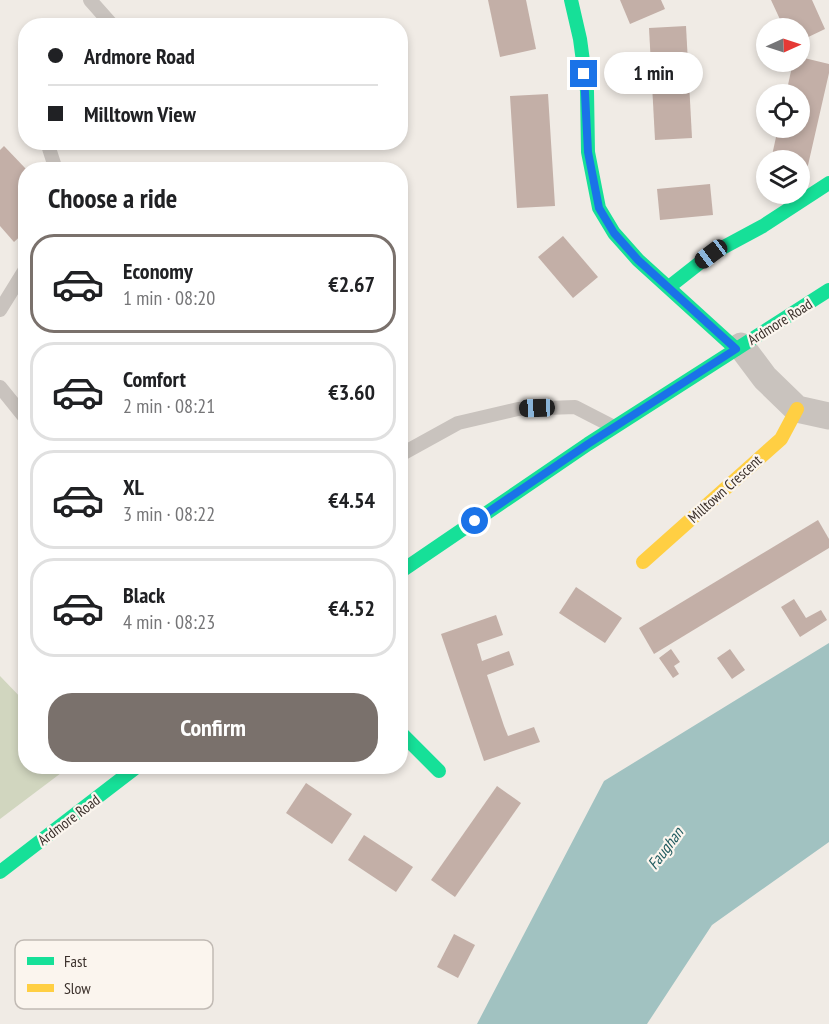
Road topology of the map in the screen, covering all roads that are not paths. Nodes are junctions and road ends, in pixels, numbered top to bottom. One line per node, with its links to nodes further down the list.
1 (90, 0): 3 (lane)
2 (571, 0): 6 (street)
3 (106, 18)
4 (829, 183): 6 (street)
5 (18, 281): 8 (lane)
6 (669, 286): 9 (street)
7 (829, 290): 9 (street, Ardmore Road)
8 (0, 310)
9 (738, 348): 11 (street); 14 (street, Ardmore Road)
10 (0, 387): 12 (lane)
11 (798, 408): 13 (street); 16 (street, Milltown Crescent)
12 (18, 409)
13 (829, 416)
14 (614, 427): 15 (lane); 17 (street, Ardmore Road)
15 (408, 450)
16 (643, 562)
17 (408, 567)
18 (408, 740): 19 (street)
19 (439, 771)
20 (128, 774): 21 (street, Ardmore Road)
21 (0, 873)

